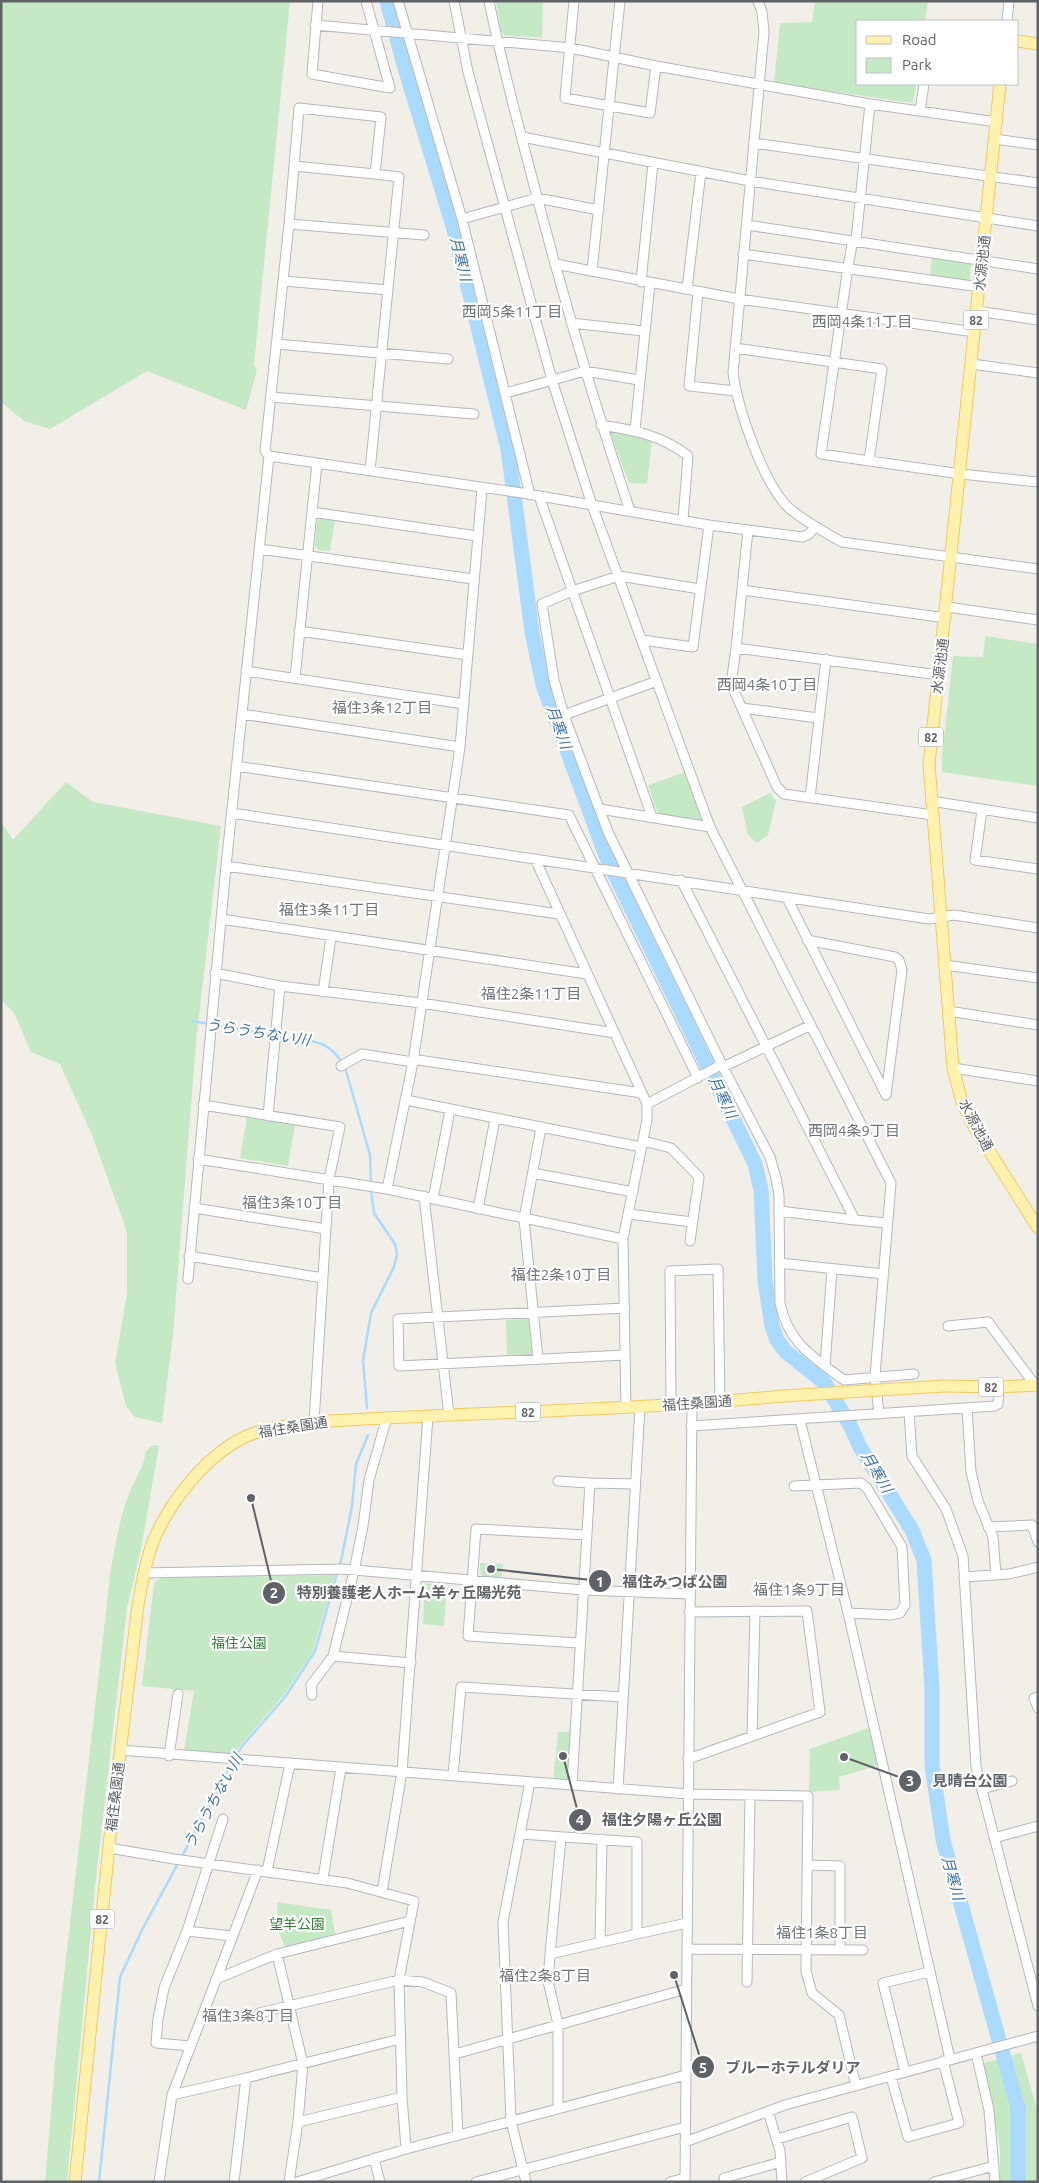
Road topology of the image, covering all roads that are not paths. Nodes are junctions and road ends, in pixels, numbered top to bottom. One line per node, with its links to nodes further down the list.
1 (318, 1): 11 (street)
2 (366, 1): 12 (street)
3 (398, 1): 13 (street)
4 (454, 1): 14 (street)
5 (490, 1): 15 (street)
6 (574, 1): 18 (street)
7 (620, 1): 19 (street)
8 (758, 1): 21 (street)
9 (1009, 1): 10 (street)
10 (1007, 20)
11 (315, 25): 12 (street); 12 (street)
12 (377, 31): 13 (street)
13 (403, 33): 14 (street); 46 (street)
14 (460, 39): 15 (street); 43 (street)
15 (497, 40): 18 (street); 28 (street)
16 (1019, 41): 17 (main road)
17 (1038, 44)
18 (571, 48): 19 (street); 25 (street)
19 (615, 58): 20 (street); 25 (street)
20 (656, 66): 21 (street); 25 (street)
21 (760, 84): 24 (street); 30 (street)
22 (924, 85): 26 (street)
23 (1000, 85): 27 (main road, 水源池通 / 82)
24 (870, 104): 26 (street); 33 (street)
25 (609, 106): 32 (street)
26 (920, 111): 27 (street)
27 (997, 122): 29 (main road, 水源池通 / 82)
28 (522, 137): 32 (street); 41 (street)
29 (995, 138): 31 (street); 38 (main road, 水源池通 / 82)
30 (754, 142): 33 (street); 39 (street)
31 (1038, 145)
32 (605, 154): 34 (street); 44 (street)
33 (865, 158): 38 (street); 42 (street)
34 (653, 162): 36 (street); 60 (street)
35 (294, 166): 37 (street); 37 (street); 47 (street)
36 (701, 172): 39 (street); 63 (street)
37 (375, 174): 50 (street)
38 (991, 176): 40 (street); 45 (main road, 水源池通 / 82)
39 (750, 181): 42 (street); 48 (street)
40 (1038, 183)
41 (537, 198): 43 (street); 44 (street); 55 (street)
42 (860, 200): 45 (street); 52 (street)
43 (504, 207): 46 (street); 80 (street)
44 (599, 210): 58 (street)
45 (987, 218): 49 (street); 54 (main road, 水源池通 / 82)
46 (462, 219): 83 (street)
47 (289, 224): 50 (street); 59 (street)
48 (747, 225): 52 (street); 53 (street)
49 (1038, 226)
50 (393, 233): 51 (street); 62 (street)
51 (424, 235)
52 (856, 240): 54 (street); 56 (street)
53 (743, 254): 56 (street); 65 (street)
54 (982, 260): 57 (street); 61 (main road, 水源池通 / 82)
55 (555, 264): 58 (street); 69 (street)
56 (848, 267): 61 (street); 67 (street)
57 (1038, 269)
58 (592, 271): 60 (street)
59 (284, 281): 62 (street); 72 (street)
60 (645, 282): 63 (street); 70 (street)
61 (980, 287): 66 (main road, 水源池通 / 82)
62 (388, 290): 74 (street)
63 (688, 290): 64 (street)
64 (698, 292): 65 (street); 82 (street)
65 (739, 299): 67 (street); 73 (street)
66 (977, 311): 68 (street); 71 (main road, 水源池通 / 82)
67 (842, 314): 71 (street); 76 (street)
68 (1038, 320)
69 (571, 323): 70 (street); 78 (street)
70 (644, 331): 81 (street)
71 (975, 332): 77 (main road, 水源池通 / 82)
72 (276, 344): 74 (street); 84 (street)
73 (735, 348): 76 (street); 82 (street)
74 (382, 352): 75 (street); 85 (street)
75 (448, 359)
76 (835, 362): 90 (street); 90 (street)
77 (972, 364): 79 (street); 93 (main road, 水源池通 / 82)
78 (585, 371): 80 (street); 81 (street); 87 (street)
79 (1038, 373)
80 (552, 380): 83 (street); 97 (street)
81 (639, 380): 88 (street)
82 (736, 391): 102 (street)
83 (506, 393): 96 (street)
84 (271, 397): 85 (street); 89 (street)
85 (376, 405): 86 (street); 92 (street)
86 (474, 414)
87 (601, 425): 88 (street); 98 (street)
88 (635, 430): 100 (street)
89 (270, 456): 91 (street); 105 (street)
90 (869, 461): 93 (street)
91 (317, 463): 92 (street); 99 (street)
92 (370, 471): 95 (street)
93 (961, 474): 94 (street); 107 (main road, 水源池通 / 82)
94 (1038, 482)
95 (482, 489): 96 (street); 104 (street)
96 (530, 495): 97 (street); 113 (street)
97 (592, 505): 98 (street); 109 (street)
98 (630, 511): 100 (street)
99 (312, 512): 104 (street); 106 (street)
100 (683, 520): 101 (street)
101 (709, 524): 103 (street); 111 (street)
102 (815, 527): 103 (street); 107 (street)
103 (748, 530): 112 (street)
104 (477, 536): 110 (street)
105 (260, 549): 106 (street); 121 (street)
106 (307, 554): 110 (street); 116 (street)
107 (952, 557): 108 (street); 114 (main road, 水源池通 / 82)
108 (1038, 569)
109 (619, 576): 111 (street); 113 (street); 117 (street)
110 (473, 579): 119 (street)
111 (700, 589): 117 (street)
112 (742, 590): 114 (street); 118 (street)
113 (572, 591): 125 (street); 129 (street)
114 (946, 613): 115 (street); 122 (main road, 水源池通 / 82)
115 (1038, 620)
116 (299, 631): 119 (street); 123 (street)
117 (642, 640): 124 (street)
118 (736, 648): 120 (street); 127 (street)
119 (468, 655): 126 (street)
120 (826, 659): 122 (street); 130 (street)
121 (246, 671): 123 (street); 128 (street)
122 (939, 675): 135 (main road, 水源池通 / 82)
123 (295, 678): 126 (street)
124 (657, 682): 125 (street); 142 (street)
125 (611, 698): 129 (street); 140 (street)
126 (464, 704): 131 (street)
127 (742, 708): 130 (street); 134 (street)
128 (242, 714): 131 (street); 132 (street)
129 (564, 715): 136 (street)
130 (818, 718): 134 (street)
131 (460, 747): 133 (street)
132 (236, 766): 133 (street); 138 (street)
133 (452, 797): 143 (street); 147 (street)
134 (810, 798): 139 (street)
135 (932, 801): 137 (street); 139 (main road, 水源池通 / 82)
136 (600, 809): 140 (street); 148 (street)
137 (982, 810): 141 (street); 146 (street)
138 (232, 813): 143 (street); 145 (street)
139 (933, 814): 154 (main road, 水源池通 / 82)
140 (652, 817): 142 (street)
141 (1038, 818)
142 (710, 826): 150 (street)
143 (445, 847): 144 (street); 151 (street)
144 (536, 860): 147 (street); 153 (street)
145 (226, 866): 151 (street); 155 (street)
146 (1038, 869)
147 (599, 870): 148 (street); 176 (street)
148 (628, 874): 149 (street); 174 (street)
149 (681, 880): 150 (street); 171 (street)
150 (744, 892): 152 (street); 168 (street)
151 (437, 897): 153 (street); 159 (street)
152 (787, 898): 154 (street); 158 (street)
153 (559, 914): 162 (street)
154 (941, 918): 156 (street); 160 (main road, 水源池通 / 82)
155 (220, 919): 157 (street); 161 (street)
156 (1038, 928)
157 (331, 937): 159 (street); 165 (street)
158 (807, 940): 158 (street)
159 (430, 950): 162 (street); 166 (street)
160 (945, 965): 163 (street); 167 (main road, 水源池通 / 82)
161 (215, 973): 164 (street); 181 (street)
162 (587, 974): 170 (street)
163 (1038, 978)
164 (280, 986): 165 (street); 183 (street)
165 (323, 992): 166 (street)
166 (422, 1003): 170 (street); 172 (street)
167 (948, 1011): 169 (street); 175 (main road, 水源池通 / 82)
168 (811, 1024): 171 (street); 200 (street)
169 (1038, 1025)
170 (614, 1033): 178 (street)
171 (766, 1046): 174 (street); 198 (street)
172 (413, 1062): 173 (street); 178 (street); 179 (street)
173 (345, 1064)
174 (721, 1066): 176 (street); 195 (street)
175 (953, 1068): 177 (street); 201 (main road, 水源池通 / 82)
176 (699, 1077): 180 (street)
177 (1038, 1081)
178 (642, 1093): 180 (street)
179 (406, 1100): 182 (street); 190 (street)
180 (647, 1104): 186 (street)
181 (203, 1105): 183 (street); 187 (street)
182 (450, 1110): 184 (street); 192 (street)
183 (268, 1116): 189 (street)
184 (495, 1119): 185 (street); 194 (street)
185 (541, 1128): 186 (street); 188 (street)
186 (642, 1144): 191 (street); 199 (street)
187 (198, 1160): 189 (street); 193 (street)
188 (533, 1173): 191 (street); 197 (street)
189 (329, 1179): 190 (street); 202 (street)
190 (382, 1188): 192 (street)
191 (633, 1192): 196 (street)
192 (429, 1197): 194 (street); 213 (street)
193 (194, 1208): 202 (street); 205 (street)
194 (478, 1209): 197 (street)
195 (779, 1211): 198 (street); 206 (street)
196 (629, 1214): 199 (street); 203 (street)
197 (524, 1219): 203 (street); 212 (street)
198 (855, 1220): 200 (street)
199 (692, 1222): 204 (street)
200 (887, 1223): 208 (street)
201 (1038, 1228)
202 (326, 1229): 209 (street)
203 (623, 1239): 211 (street)
204 (690, 1241)
205 (190, 1256): 209 (street); 210 (street)
206 (779, 1263): 207 (street); 218 (street)
207 (832, 1268): 208 (street); 218 (street)
208 (884, 1274): 220 (street)
209 (323, 1278): 235 (street)
210 (188, 1279)
211 (625, 1308): 212 (street); 215 (street)
212 (534, 1312): 213 (street); 216 (street)
213 (439, 1318): 217 (street); 217 (street)
214 (948, 1326): 221 (street)
215 (625, 1355): 216 (street); 227 (street)
216 (538, 1359): 217 (street)
217 (444, 1363): 232 (street)
218 (825, 1366): 220 (street)
219 (914, 1374): 220 (street)
220 (875, 1376): 230 (street)
221 (1036, 1385): 222 (main road, 福住桑園通 / 82)
222 (999, 1387): 223 (main road, 福住桑園通 / 82, bridge); 228 (street)
223 (720, 1402): 224 (main road, 福住桑園通 / 82); 225 (street)
224 (692, 1404): 225 (main road, 福住桑園通 / 82); 236 (street)
225 (671, 1405): 226 (main road, 福住桑園通 / 82)
226 (640, 1407): 227 (main road, 福住桑園通 / 82); 239 (street)
227 (626, 1408): 232 (main road, 福住桑園通 / 82)
228 (967, 1408): 229 (street); 242 (street)
229 (909, 1412): 230 (street); 250 (street)
230 (879, 1414): 234 (street)
231 (428, 1416): 232 (main road, 福住桑園通 / 82); 233 (main road, 福住桑園通 / 82); 248 (street)
232 (449, 1416)
233 (387, 1418): 235 (main road, 福住桑園通 / 82); 246 (street)
234 (800, 1420): 236 (street); 240 (street)
235 (314, 1422): 247 (main road, 福住桑園通 / 82)
236 (691, 1426): 254 (street)
237 (558, 1481): 238 (street)
238 (590, 1483): 239 (street); 243 (street)
239 (635, 1484): 253 (street)
240 (816, 1484): 241 (street); 257 (street); 257 (street)
241 (794, 1486)
242 (988, 1527): 244 (street); 249 (street)
243 (586, 1536): 251 (street); 252 (street)
244 (1038, 1542)
245 (1038, 1567): 249 (street)
246 (354, 1570): 247 (street); 248 (street); 259 (street)
247 (144, 1573): 268 (main road, 福住桑園通 / 82)
248 (416, 1575): 251 (street); 260 (street)
249 (996, 1575): 250 (street)
250 (964, 1577): 279 (street)
251 (471, 1580): 252 (street); 258 (street)
252 (583, 1590): 253 (street); 258 (street)
253 (629, 1593): 254 (street); 264 (street)
254 (689, 1594): 256 (street)
255 (755, 1611): 256 (street); 267 (street); 267 (street)
256 (689, 1612): 270 (street)
257 (848, 1613): 307 (street)
258 (579, 1643): 263 (street)
259 (333, 1656): 260 (street); 262 (street)
260 (411, 1663): 273 (street)
261 (178, 1694): 269 (street)
262 (312, 1695)
263 (577, 1695): 264 (street); 274 (street); 277 (street)
264 (623, 1697): 278 (street)
265 (1038, 1697): 266 (street)
266 (1038, 1708)
267 (752, 1736): 270 (street)
268 (120, 1750): 269 (street); 288 (main road, 福住桑園通 / 82)
269 (169, 1756): 271 (street)
270 (688, 1759): 280 (street)
271 (290, 1764): 272 (street); 291 (street)
272 (341, 1768): 273 (street); 292 (street)
273 (402, 1772): 274 (street); 293 (street)
274 (453, 1776): 276 (street)
275 (1012, 1781): 279 (street)
276 (530, 1782): 277 (street); 284 (street)
277 (572, 1785): 278 (street)
278 (618, 1789): 280 (street)
279 (982, 1789): 286 (street)
280 (688, 1794): 281 (street); 295 (street)
281 (750, 1795): 290 (street); 301 (street)
282 (223, 1819): 289 (street)
283 (1038, 1826): 286 (street)
284 (520, 1834): 285 (street); 318 (street)
285 (561, 1838): 287 (street); 306 (street)
286 (994, 1838): 313 (street)
287 (602, 1839): 297 (street); 299 (street)
288 (109, 1848): 289 (street); 345 (main road, 福住桑園通 / 82)
289 (208, 1863): 291 (street); 296 (street)
290 (808, 1865): 302 (street); 303 (street)
291 (262, 1871): 292 (street); 298 (street)
292 (323, 1878): 293 (street)
293 (382, 1892): 294 (street)
294 (410, 1921): 305 (street); 309 (street)
295 (687, 1923): 297 (street); 300 (street)
296 (187, 1931): 298 (street); 319 (street)
297 (636, 1934): 299 (street)
298 (232, 1936): 308 (street)
299 (600, 1942): 306 (street)
300 (687, 1949): 301 (street); 311 (street)
301 (748, 1949): 302 (street); 310 (street)
302 (806, 1950): 303 (street); 328 (street)
303 (840, 1950): 304 (street)
304 (863, 1950)
305 (276, 1954): 308 (street); 312 (street)
306 (550, 1954): 315 (street)
307 (929, 1972): 322 (street); 324 (street)
308 (216, 1979): 319 (street)
309 (399, 1980): 312 (street); 317 (street); 321 (street)
310 (747, 1982)
311 (686, 1989): 315 (street); 325 (street)
312 (290, 2006): 314 (street); 323 (street)
313 (1038, 2006)
314 (259, 2014)
315 (558, 2024): 318 (street); 331 (street)
316 (1038, 2036): 320 (street)
317 (400, 2038): 323 (street); 330 (street)
318 (507, 2040): 321 (street); 333 (street)
319 (190, 2046): 329 (street)
320 (976, 2053): 322 (street); 342 (street)
321 (455, 2054): 336 (street)
322 (947, 2060): 324 (street); 326 (street)
323 (303, 2064): 327 (street); 334 (street)
324 (905, 2072): 326 (street)
325 (686, 2076): 331 (street); 335 (street)
326 (891, 2077): 328 (street)
327 (246, 2078): 329 (street); 347 (street)
328 (856, 2086): 332 (street)
329 (172, 2095): 346 (street)
330 (402, 2097): 334 (street); 339 (street)
331 (558, 2109): 333 (street)
332 (768, 2111): 337 (street); 338 (street)
333 (511, 2121): 336 (street); 343 (street)
334 (298, 2122): 348 (street)
335 (685, 2127): 338 (street); 343 (street)
336 (458, 2135): 339 (street)
337 (777, 2138): 341 (street); 356 (street)
338 (685, 2142): 344 (street)
339 (406, 2150): 340 (street)
340 (374, 2158): 349 (street); 350 (street)
341 (781, 2162): 354 (street); 355 (street)
342 (994, 2166): 357 (street); 358 (street)
343 (523, 2169): 351 (street); 352 (street)
344 (685, 2180): 353 (street)
345 (75, 2182)
346 (159, 2182)
347 (234, 2182)
348 (289, 2182)
349 (297, 2182)
350 (380, 2182)
351 (476, 2182)
352 (526, 2182)
353 (670, 2182)
354 (725, 2182)
355 (782, 2182)
356 (805, 2182)
357 (934, 2182)
358 (995, 2182)

